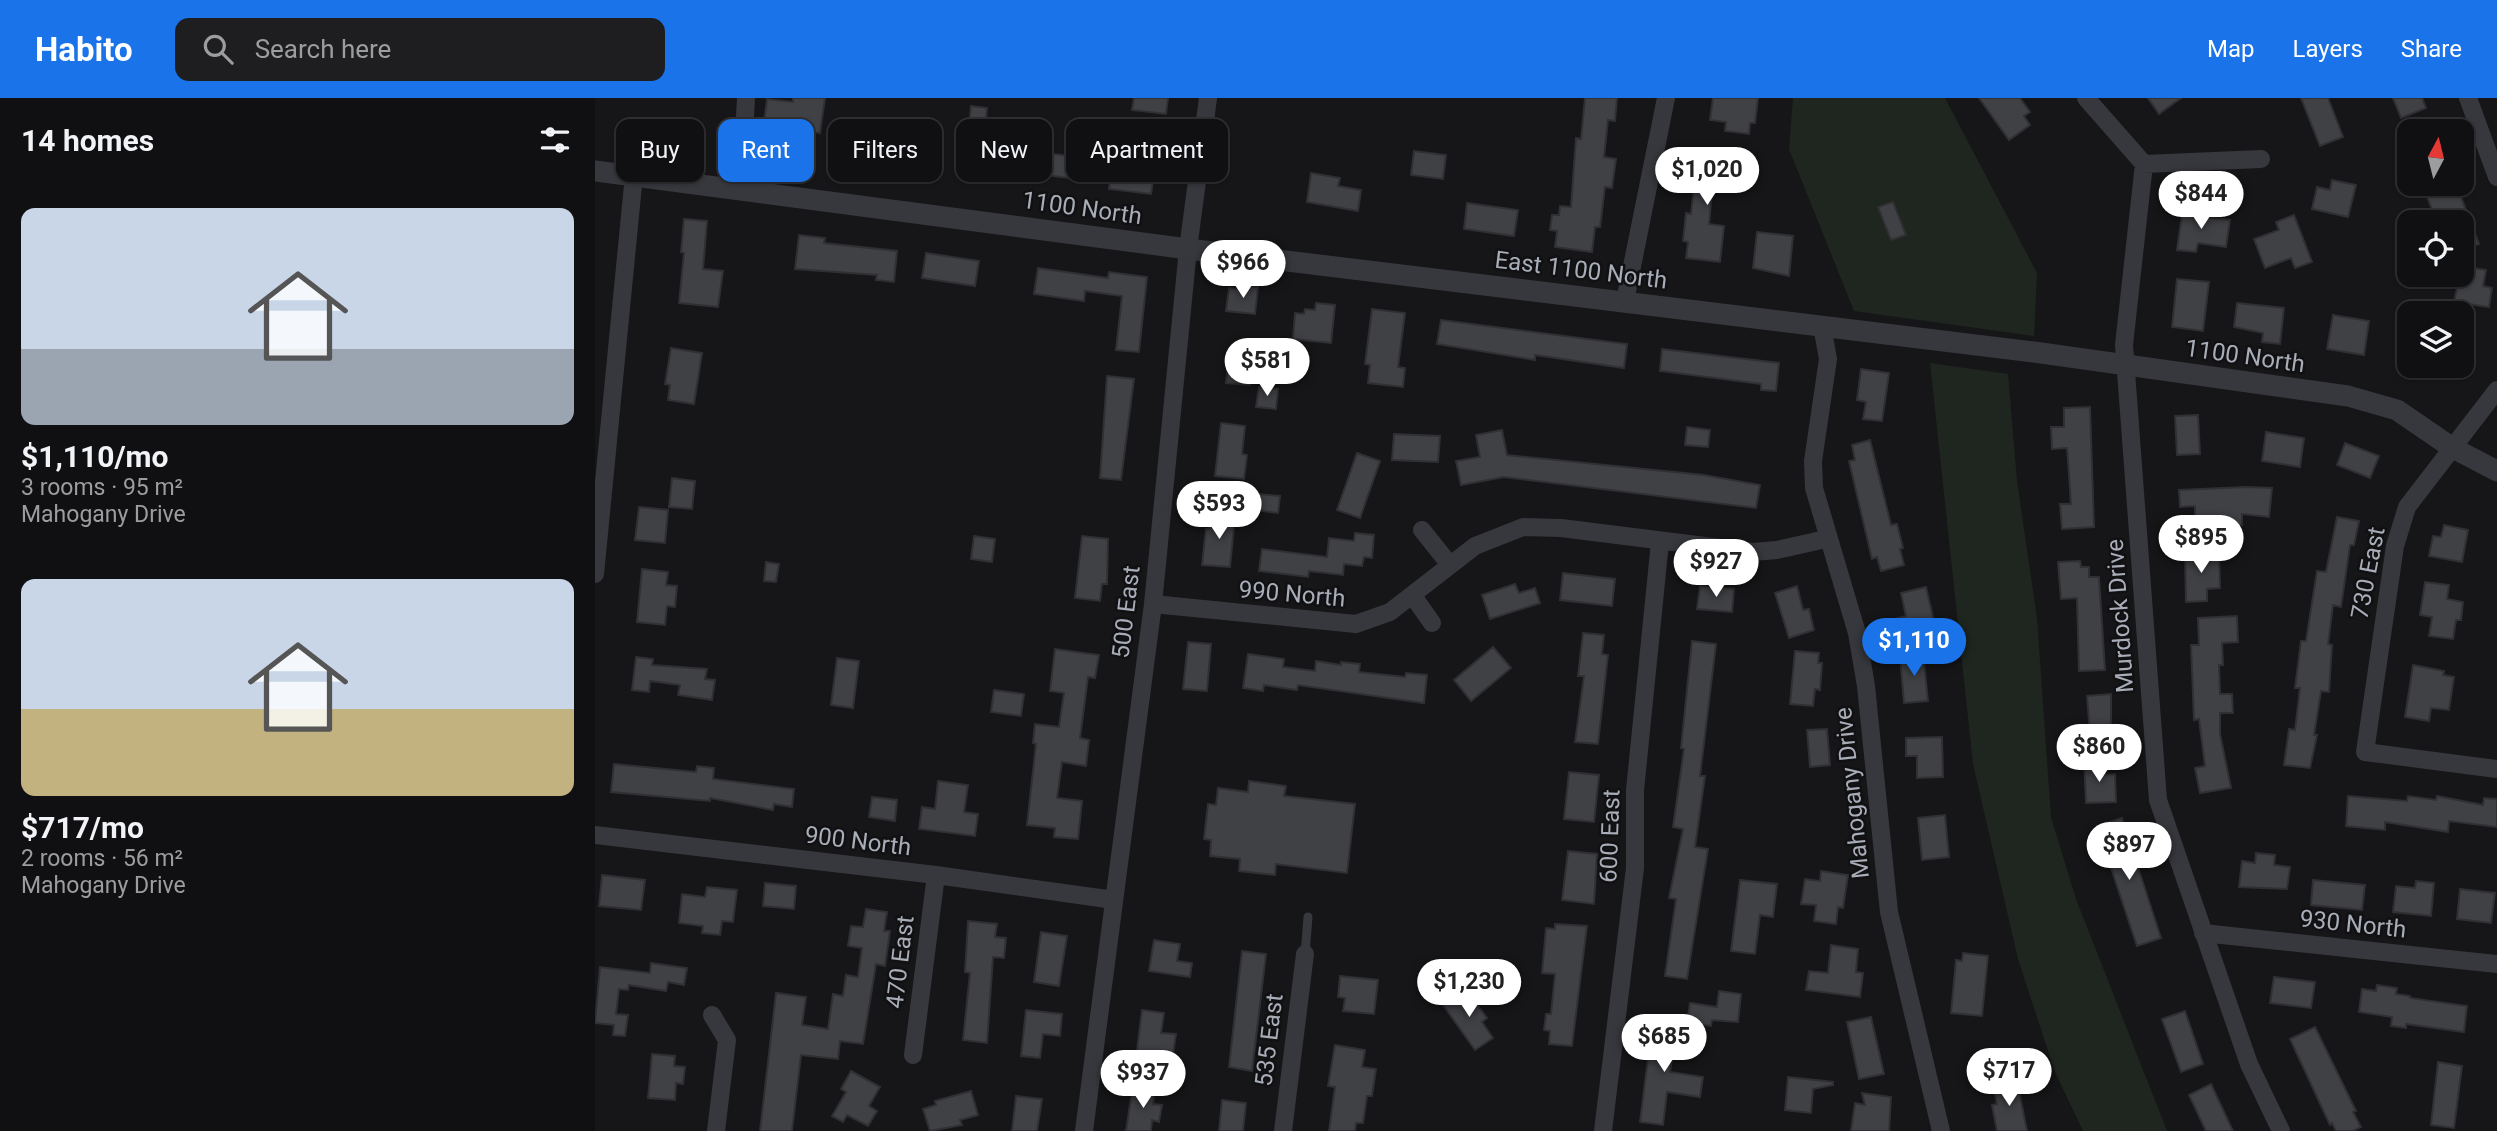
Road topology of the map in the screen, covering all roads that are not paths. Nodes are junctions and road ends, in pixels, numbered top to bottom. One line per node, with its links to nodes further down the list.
1 (746, 98): 13 (street)
2 (1208, 98): 14 (street, 500 East)
3 (1667, 98): 15 (street)
4 (2086, 98): 7 (street)
5 (2468, 98): 10 (street)
6 (2261, 159): 7 (street)
7 (2144, 164): 18 (street, Murdock Drive)
8 (595, 170): 9 (street, 1100 North)
9 (616, 173)
10 (2497, 177)
11 (633, 182): 26 (street)
12 (688, 182): 13 (street, 1100 North)
13 (741, 189): 14 (street, 1100 North)
14 (1188, 249): 15 (street, East 1100 North); 28 (street, 500 East)
15 (1625, 301): 16 (street, East 1100 North)
16 (1822, 326): 17 (street, East 1100 North); 23 (street, Mahogany Drive)
17 (1968, 344): 18 (street, 1100 North)
18 (2127, 367): 20 (street, 1100 North); 35 (street, Murdock Drive)
19 (2497, 390): 20 (street, 730 East)
20 (2451, 447): 21 (street, 1100 North); 30 (street, 730 East)
21 (2497, 471)
22 (1422, 530): 25 (street)
23 (1826, 539): 24 (street, 990 North); 44 (street, Mahogany Drive)
24 (1660, 542): 25 (street, 990 North); 43 (street, 600 East)
25 (1450, 565): 27 (street, 990 North)
26 (595, 575)
27 (1413, 596): 28 (street, 990 North); 29 (street)
28 (1153, 604): 33 (street, 500 East)
29 (1432, 623)
30 (2497, 769)
31 (595, 835): 32 (street, 900 North)
32 (936, 875): 33 (street, 900 North); 39 (street, 470 East)
33 (1114, 900): 41 (street, 500 East)
34 (1308, 917): 36 (lane)
35 (2203, 933): 37 (street, 930 North); 45 (street, Murdock Drive)
36 (1304, 954): 42 (street, 535 East)
37 (2497, 964)
38 (712, 1015): 40 (street)
39 (913, 1055)
40 (716, 1131)
41 (1084, 1131)
42 (1283, 1131)
43 (1603, 1131)
44 (1941, 1131)
45 (2281, 1131)

